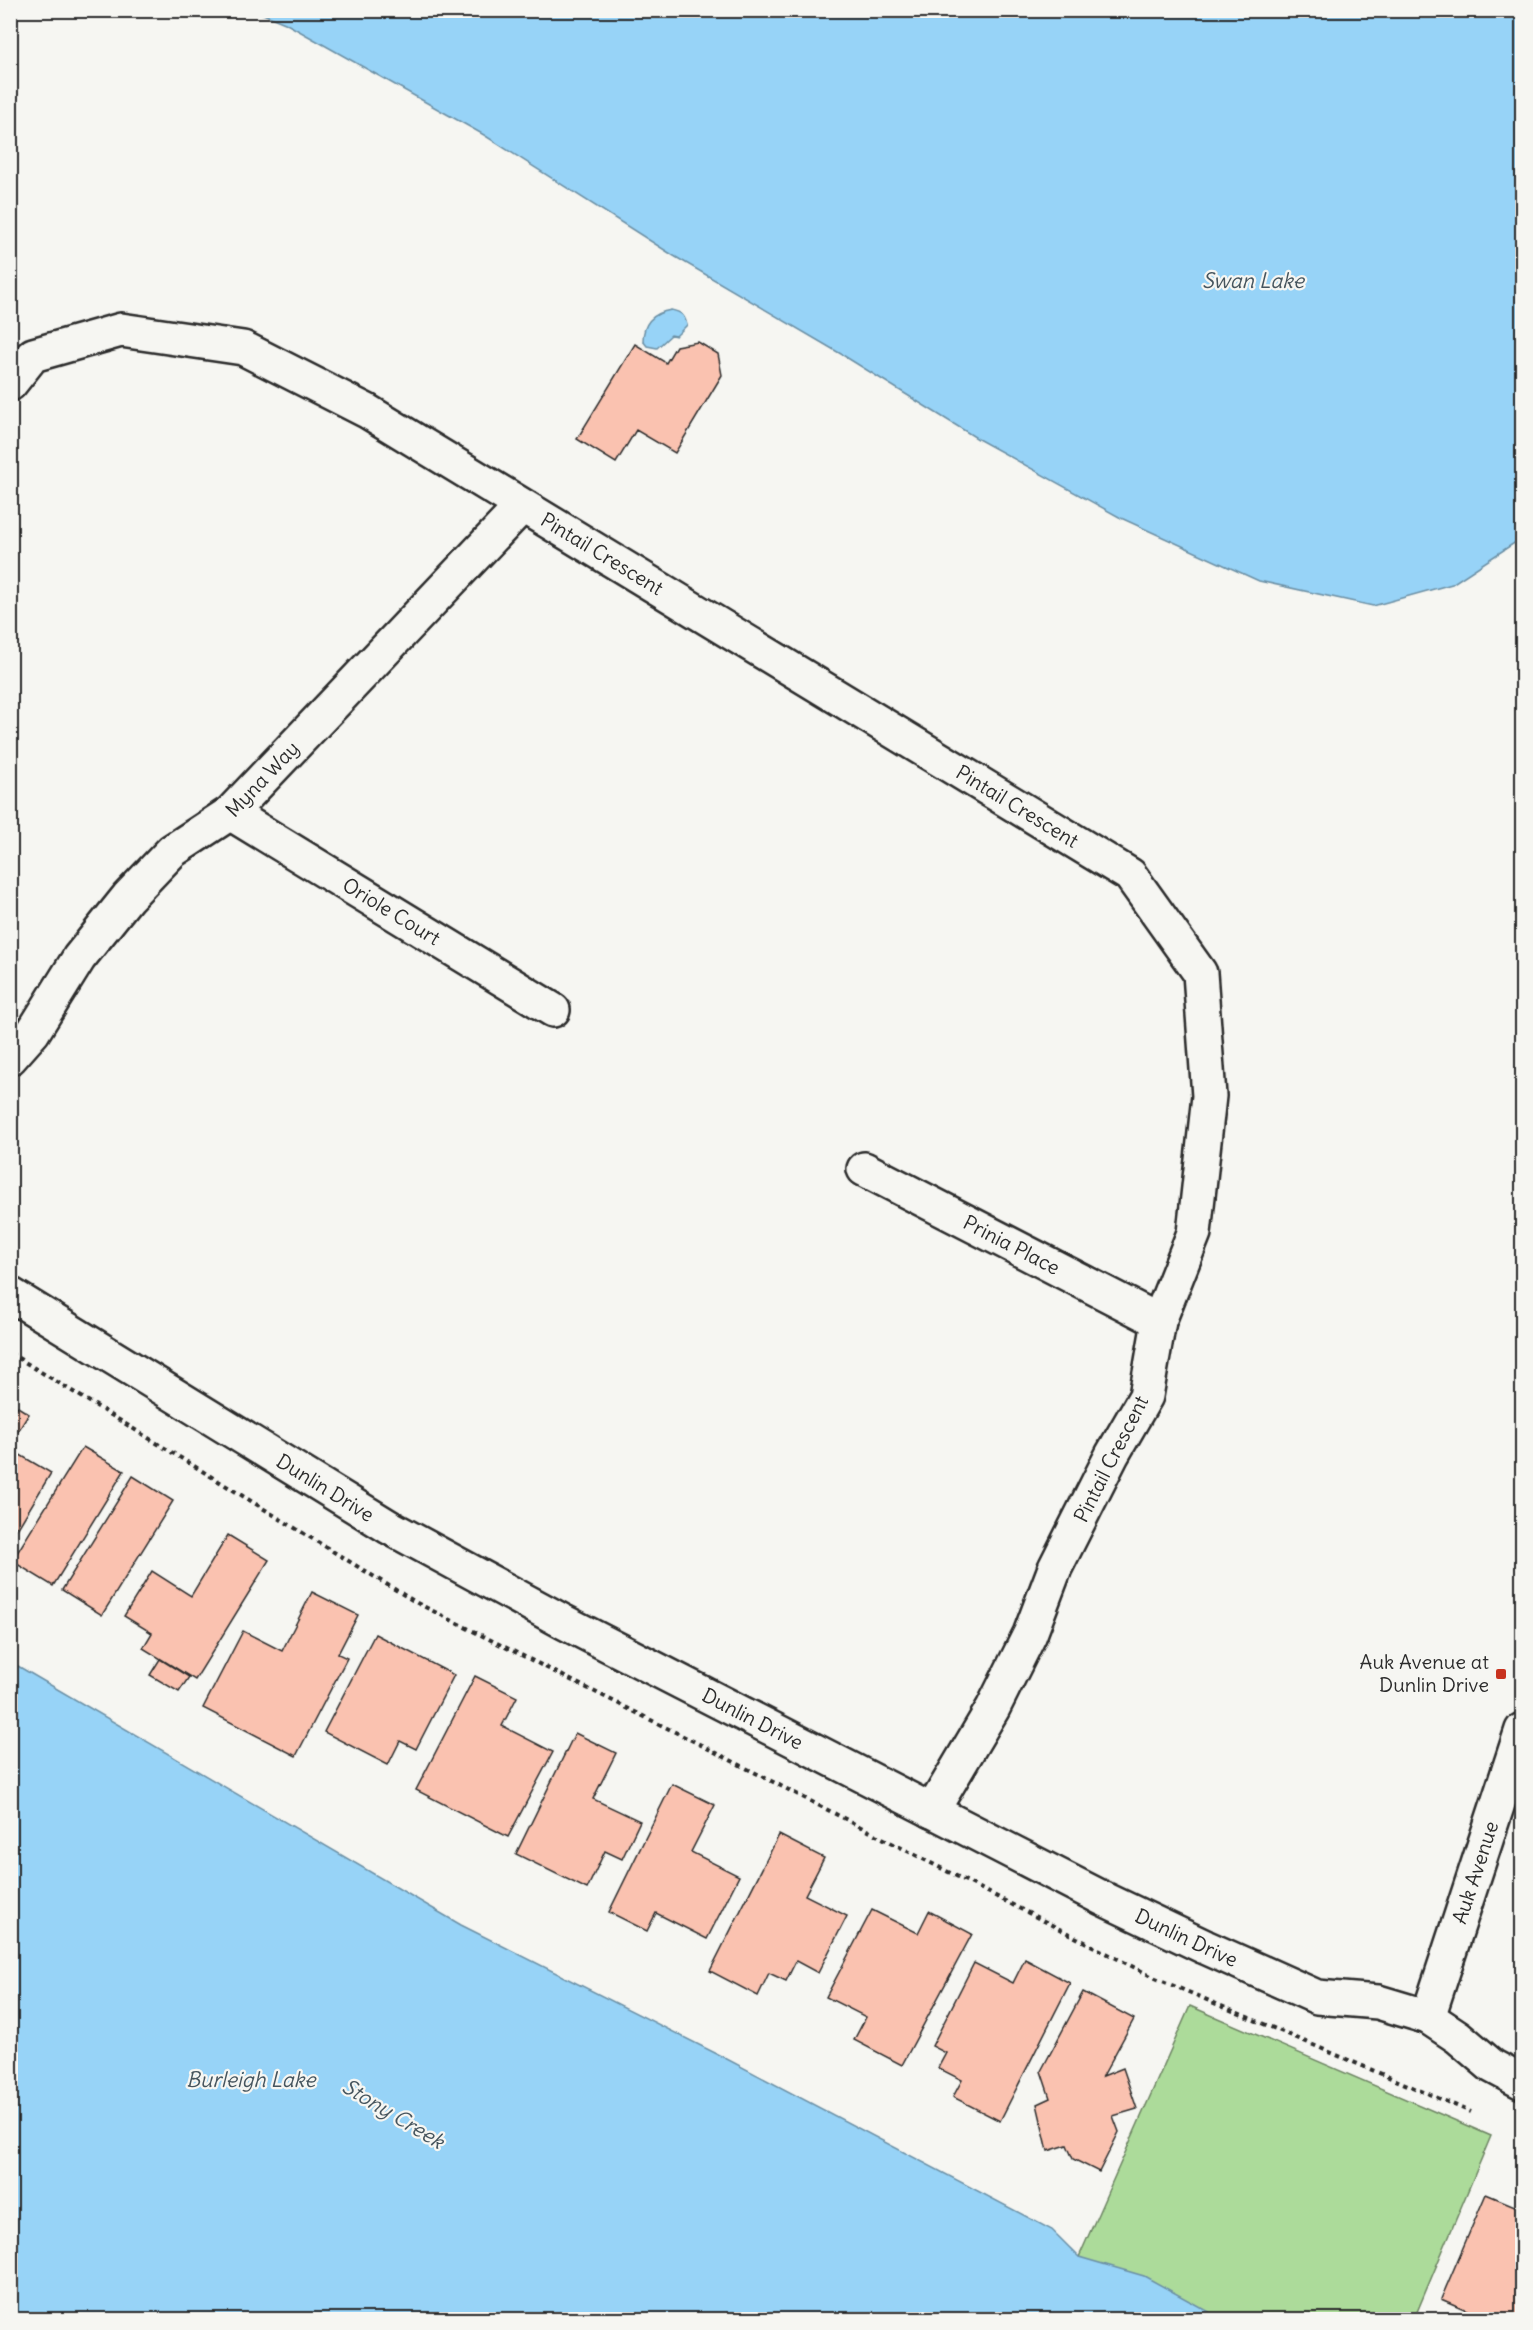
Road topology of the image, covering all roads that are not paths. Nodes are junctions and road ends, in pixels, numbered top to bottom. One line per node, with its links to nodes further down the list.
1 (10, 384): 2 (street, Pintail Crescent)
2 (522, 506): 3 (street, Myna Way); 8 (street, Pintail Crescent)
3 (230, 813): 4 (street, Oriole Court); 5 (street, Myna Way)
4 (553, 1010)
5 (10, 1058)
6 (864, 1169): 8 (street, Prinia Place)
7 (10, 1294): 10 (street, Dunlin Drive)
8 (1159, 1321): 10 (street, Pintail Crescent)
9 (1522, 1730): 11 (street, Auk Avenue)
10 (932, 1811): 11 (street, Dunlin Drive)
11 (1428, 2017): 12 (street, Dunlin Drive)
12 (1522, 2082)

